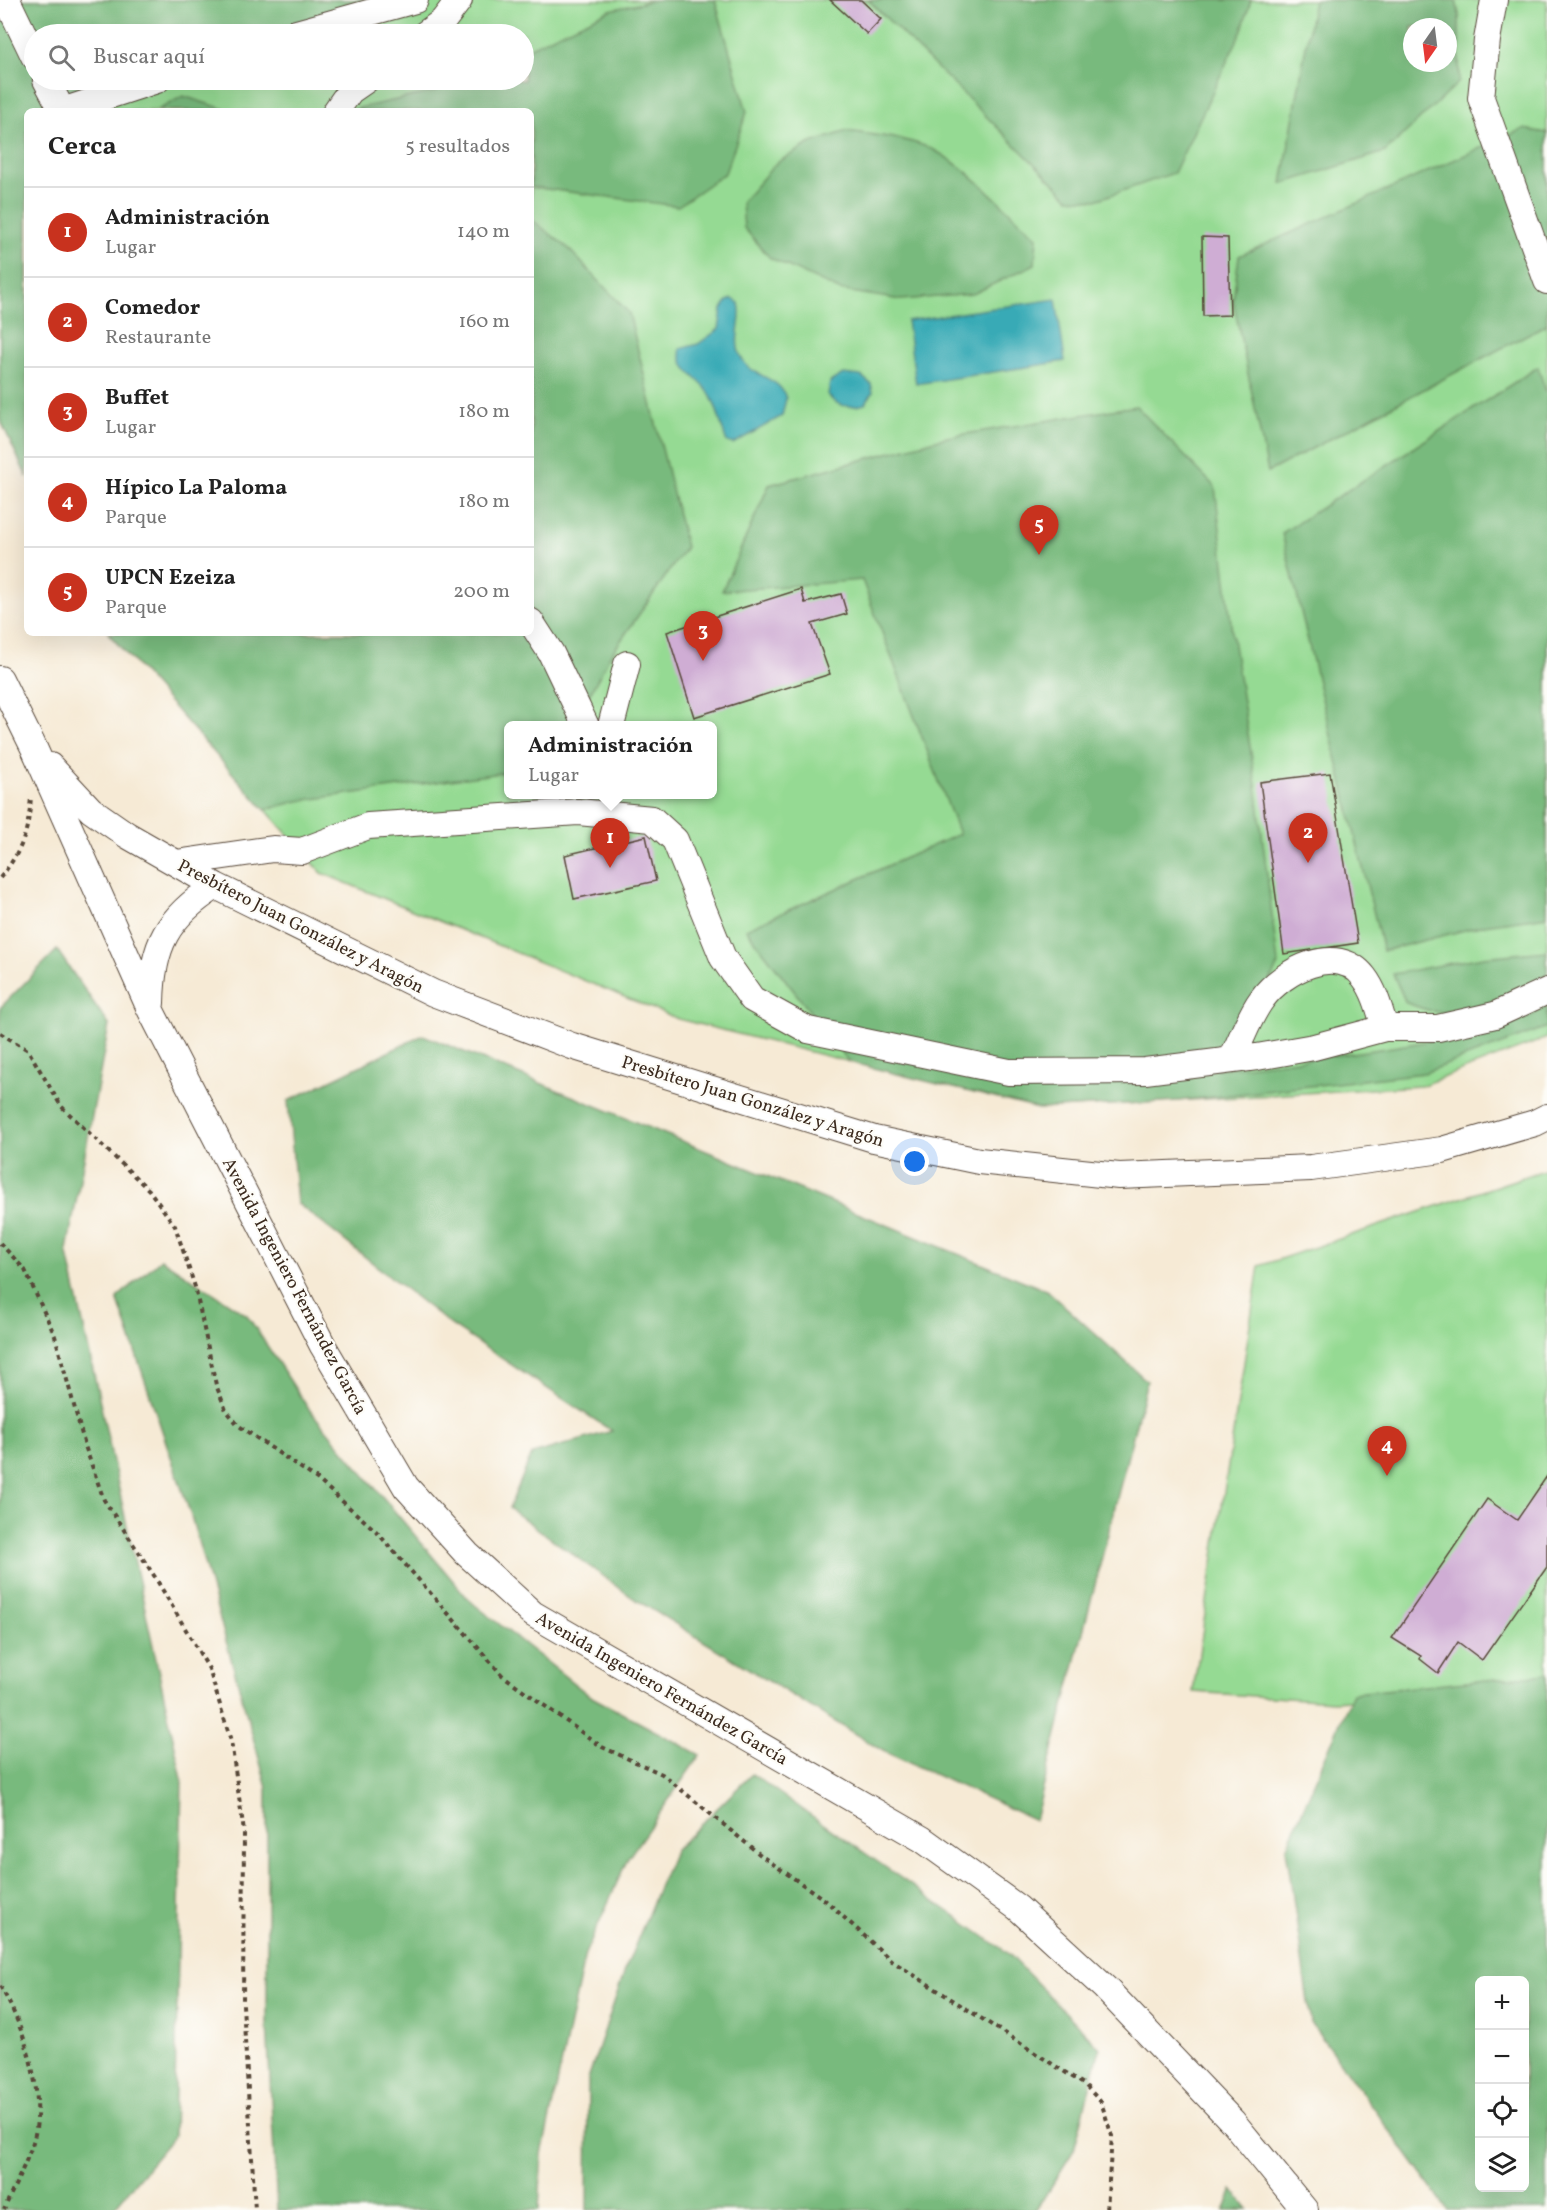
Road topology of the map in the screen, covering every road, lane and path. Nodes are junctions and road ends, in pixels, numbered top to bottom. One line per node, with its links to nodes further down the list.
1 (7, 0): 7 (street)
2 (415, 0): 5 (street)
3 (459, 0): 6 (street)
4 (1494, 0): 14 (street)
5 (329, 24)
6 (439, 24)
7 (24, 35)
8 (51, 90): 11 (street)
9 (125, 90): 12 (street)
10 (353, 90): 13 (street)
11 (61, 108)
12 (68, 108)
13 (338, 108)
14 (1547, 281)
15 (534, 626): 18 (street)
16 (627, 664): 19 (street)
17 (0, 680): 20 (street, Avenida Ingeniero Fernández García)
18 (584, 721)
19 (612, 721)
20 (34, 748): 23 (street, Presbítero Juan González y Aragón); 27 (street, Avenida Ingeniero Fernández García)
21 (31, 795): 24 (path)
22 (601, 804): 23 (street); 29 (street)
23 (176, 863): 25 (street, Presbítero Juan González y Aragón)
24 (0, 878)
25 (216, 886): 27 (street); 30 (street, Presbítero Juan González y Aragón)
26 (1547, 990): 28 (street)
27 (150, 1009): 35 (street, Avenida Ingeniero Fernández García)
28 (1385, 1028): 29 (street); 29 (street)
29 (1231, 1060)
30 (1547, 1117)
31 (0, 1244): 34 (path)
32 (0, 1986): 33 (path)
33 (4, 2210)
34 (255, 2210)
35 (1305, 2210)

